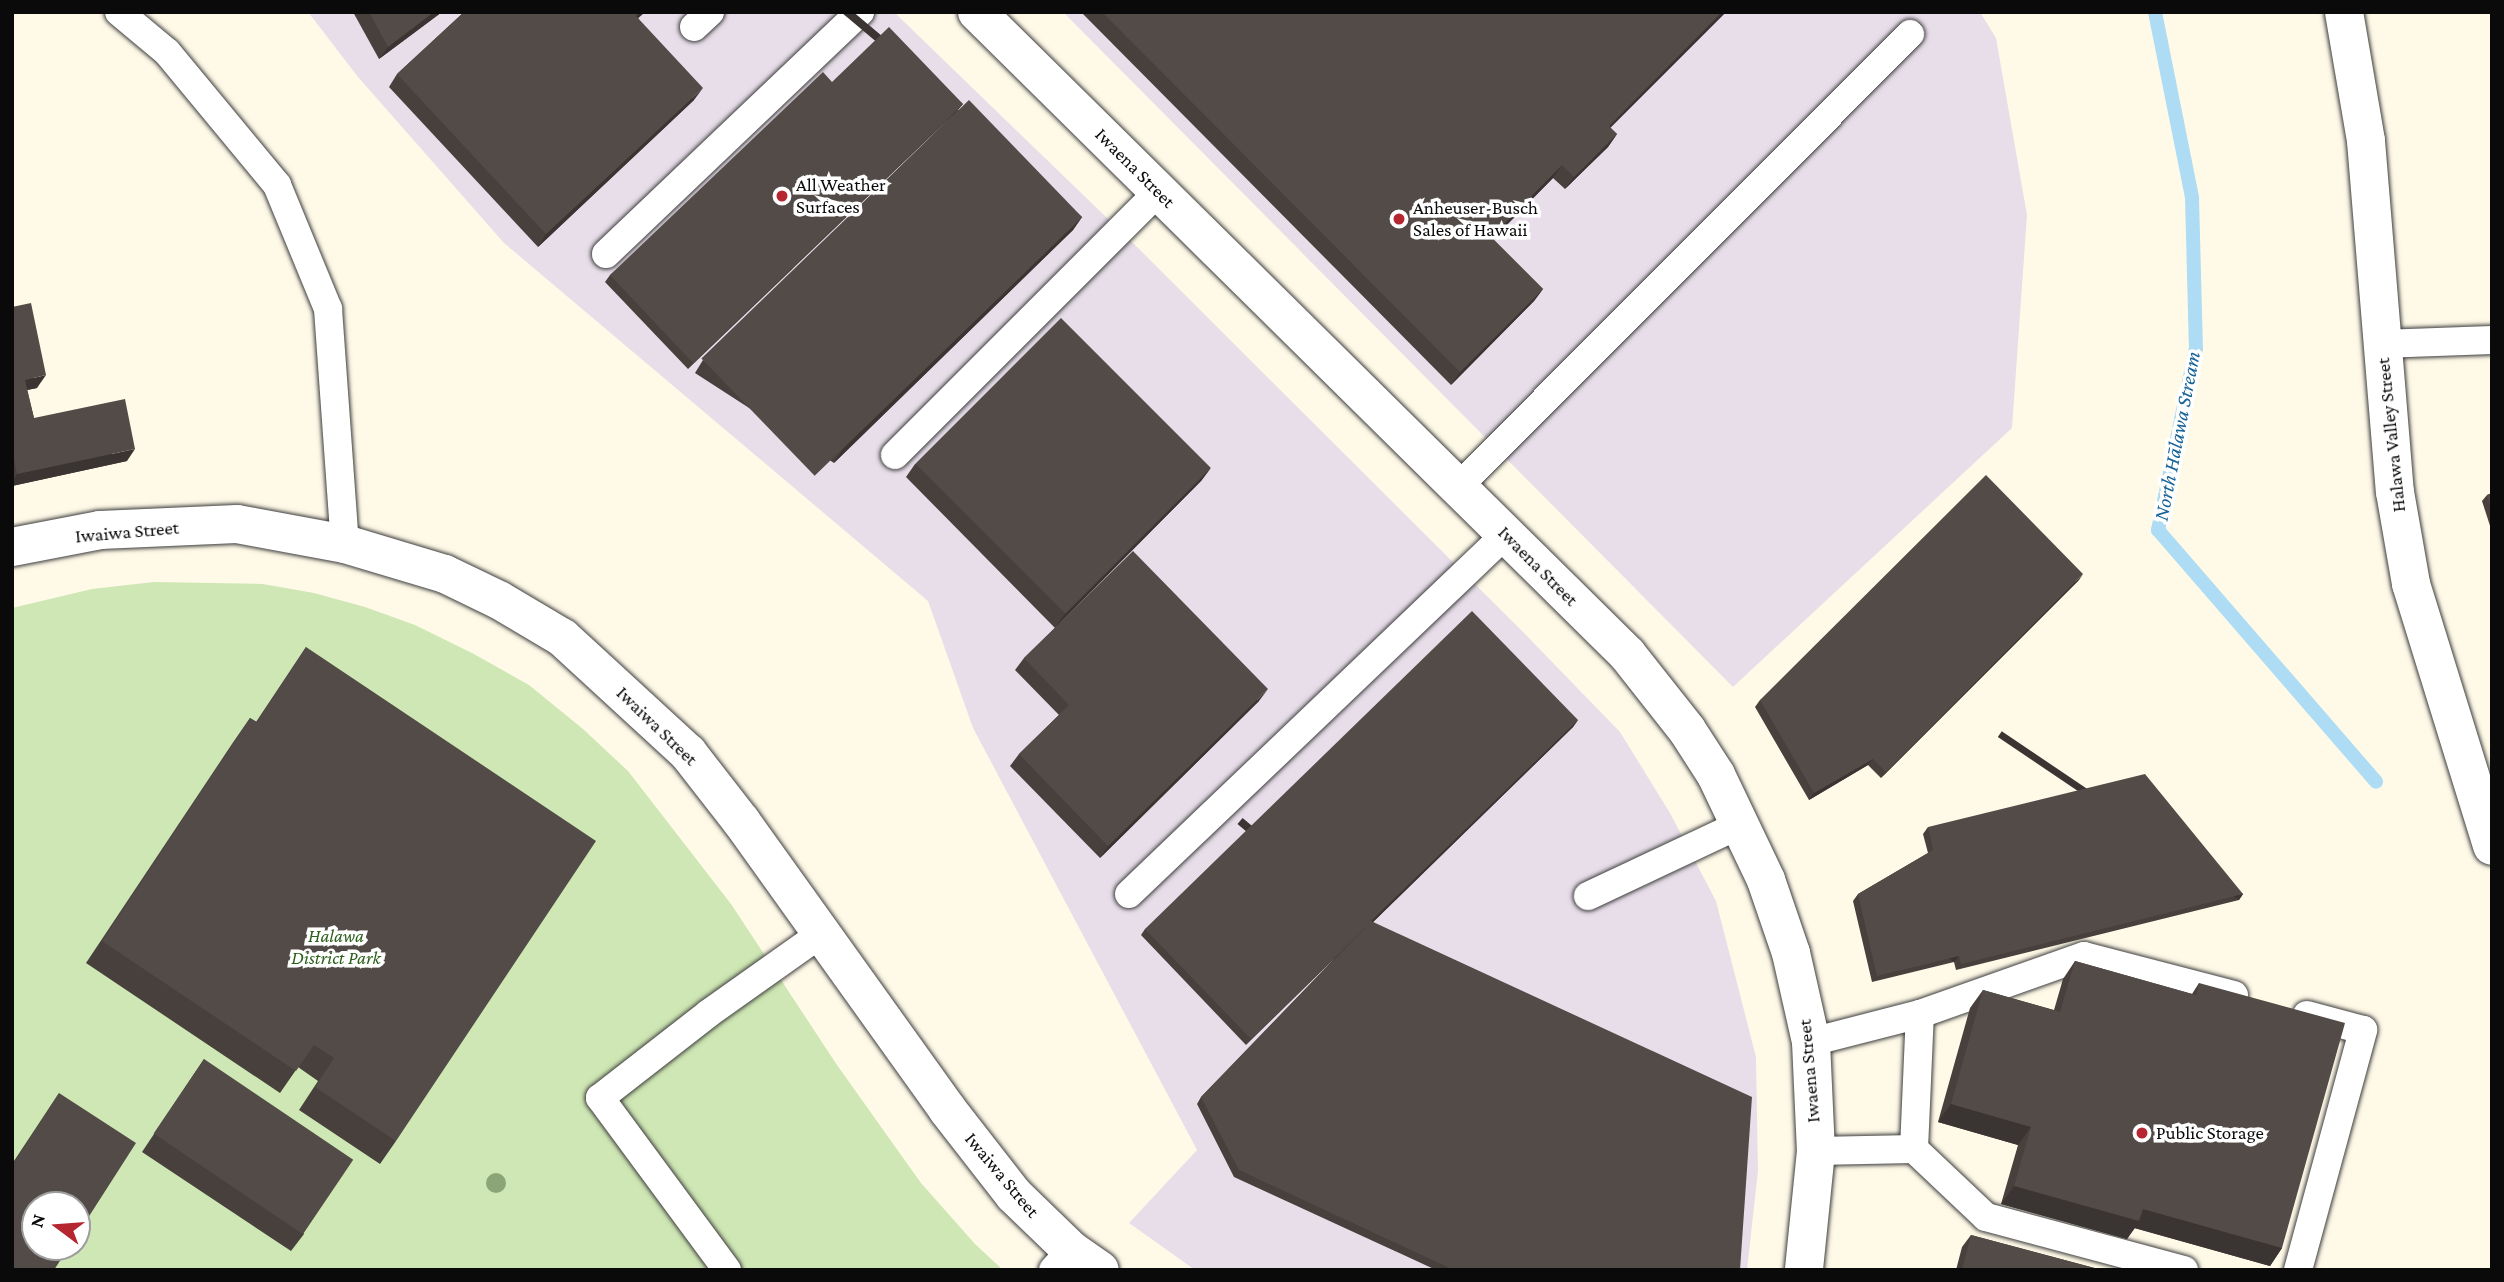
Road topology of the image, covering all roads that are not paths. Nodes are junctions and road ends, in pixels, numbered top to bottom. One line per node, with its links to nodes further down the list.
1 (119, 12): 13 (lane)
2 (860, 12): 7 (lane)
3 (978, 12): 6 (street, Iwaena Street)
4 (2344, 12): 9 (street, Halawa Valley Street)
5 (1910, 34): 11 (lane)
6 (1158, 191): 10 (lane); 11 (street, Iwaena Street)
7 (606, 254)
8 (2492, 340): 9 (lane)
9 (2381, 344): 16 (street, Halawa Valley Street)
10 (895, 455)
11 (1458, 487): 12 (street, Iwaena Street)
12 (1506, 534): 15 (street, Iwaena Street); 17 (lane)
13 (345, 544): 14 (street, Iwaiwa Street); 19 (street, Iwaiwa Street)
14 (12, 547)
15 (1741, 824): 18 (lane); 21 (street, Iwaena Street)
16 (2492, 846)
17 (1129, 894)
18 (1588, 896)
19 (822, 933): 24 (street, Iwaiwa Street); 25 (lane)
20 (1920, 1014): 21 (lane); 22 (lane); 28 (lane)
21 (1811, 1042): 23 (street, Iwaena Street)
22 (1914, 1149): 23 (lane); 27 (lane)
23 (1816, 1151): 26 (street, Iwaena Street)
24 (1074, 1263)
25 (727, 1270)
26 (1804, 1270)
27 (2184, 1270)
28 (2298, 1270)

